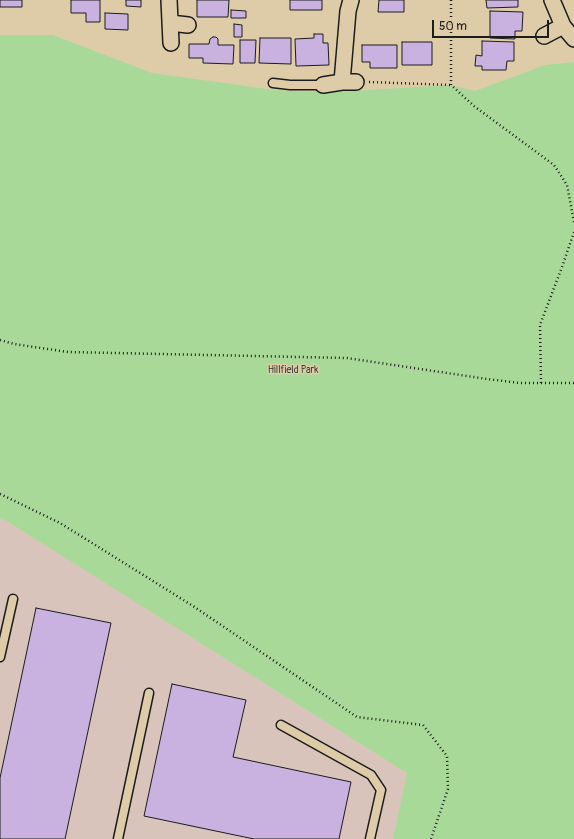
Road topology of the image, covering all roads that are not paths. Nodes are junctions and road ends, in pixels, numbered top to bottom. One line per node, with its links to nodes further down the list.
1 (169, 0): 4 (street)
2 (351, 0): 11 (street)
3 (552, 0): 6 (street)
4 (170, 23): 5 (street); 9 (street)
5 (188, 25)
6 (563, 26): 7 (street); 8 (street)
7 (544, 36)
8 (574, 39)
9 (171, 43)
10 (274, 83): 11 (lane)
11 (323, 86)
12 (13, 599): 13 (lane)
13 (0, 657)
14 (149, 693): 16 (lane)
15 (281, 725): 17 (lane)
16 (118, 839)
17 (370, 839)

